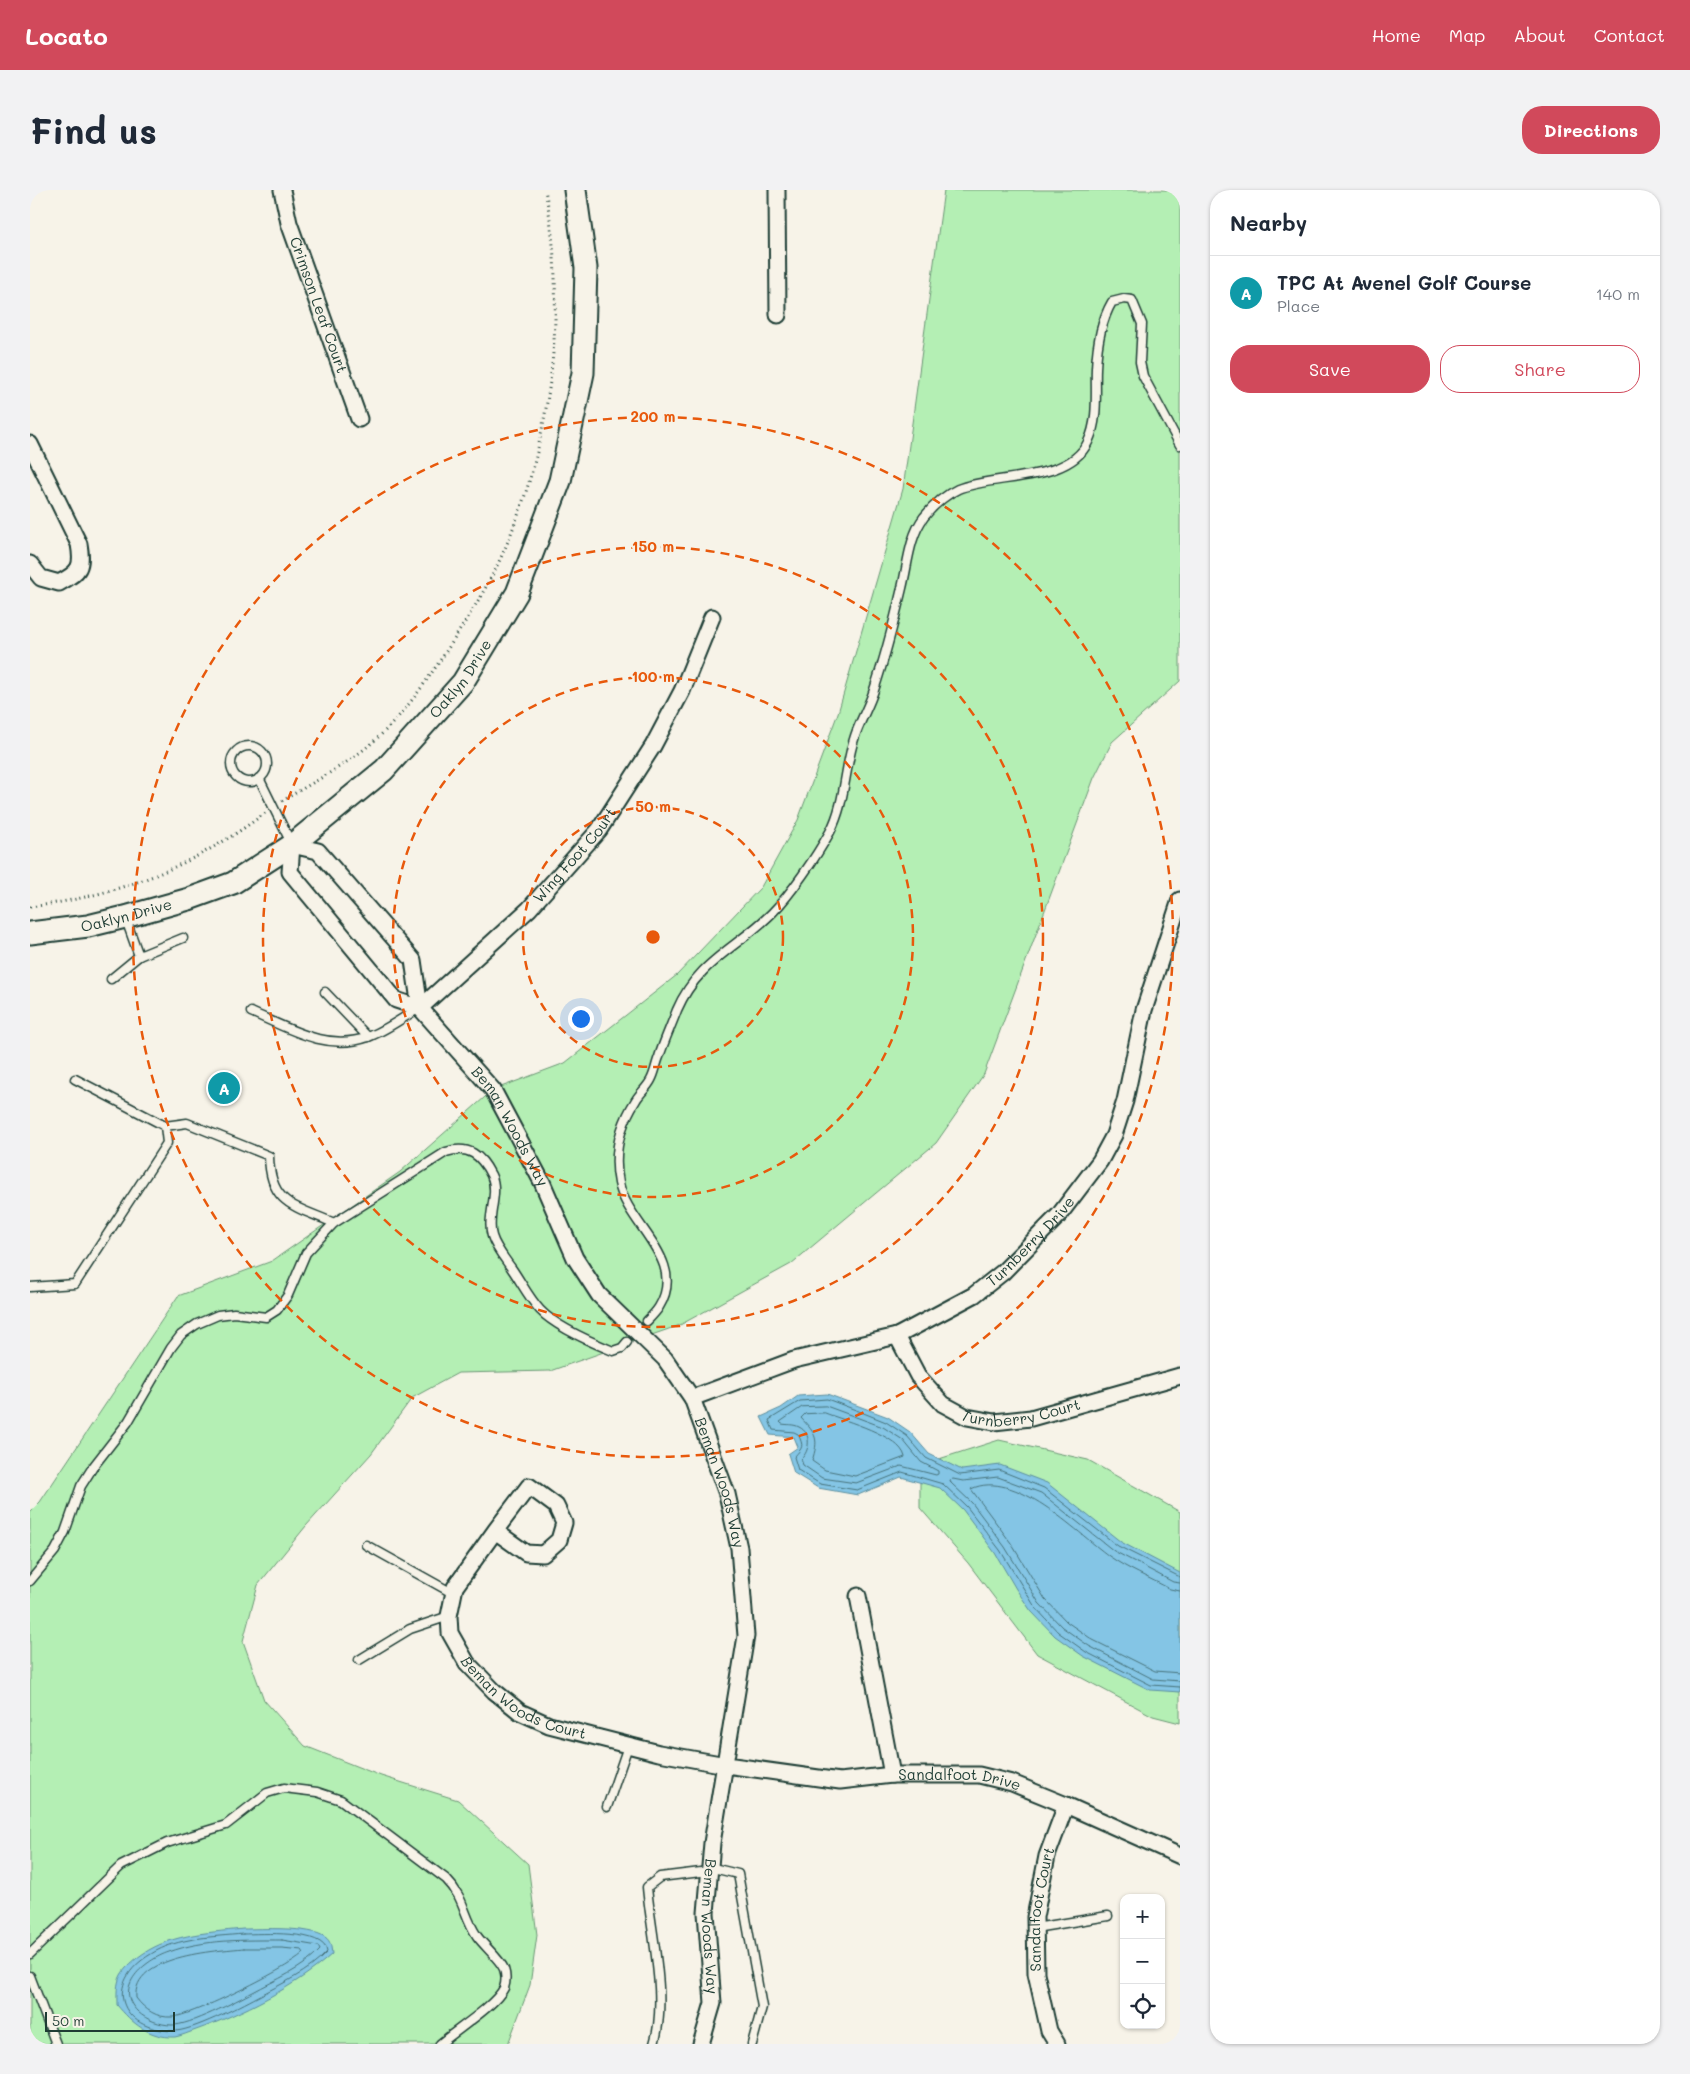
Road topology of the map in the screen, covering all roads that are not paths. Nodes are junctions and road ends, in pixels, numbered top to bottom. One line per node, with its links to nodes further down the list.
1 (282, 190): 5 (street, Crimson Leaf Court)
2 (575, 190): 11 (street, Oaklyn Drive)
3 (778, 190): 4 (street)
4 (778, 315)
5 (359, 419)
6 (30, 444): 8 (street)
7 (1180, 445): 26 (lane)
8 (30, 564)
9 (712, 617): 19 (street, Wing Foot Court)
10 (259, 778): 10 (lane); 11 (lane)
11 (292, 845): 13 (street, Oaklyn Drive); 19 (street, Beman Woods Way); 19 (street)
12 (1180, 900): 27 (street, Turnberry Drive)
13 (125, 917): 14 (street, Oaklyn Drive); 16 (lane)
14 (30, 933)
15 (183, 938): 16 (lane)
16 (138, 956): 17 (lane)
17 (111, 979)
18 (325, 992): 21 (lane)
19 (420, 1008): 21 (lane); 30 (street, Beman Woods Way)
20 (251, 1012): 21 (lane)
21 (368, 1037)
22 (75, 1079): 23 (lane)
23 (165, 1126): 24 (lane); 25 (lane)
24 (334, 1224): 28 (lane); 33 (lane)
25 (30, 1287)
26 (647, 1321)
27 (897, 1336): 29 (street, Turnberry Court); 30 (street, Turnberry Drive)
28 (627, 1342)
29 (1180, 1376)
30 (692, 1398): 39 (street, Beman Woods Way)
31 (495, 1531): 31 (street, Beman Woods Court); 34 (street, Beman Woods Court)
32 (366, 1546): 34 (lane)
33 (30, 1581)
34 (454, 1594): 36 (street, Beman Woods Court)
35 (858, 1596): 40 (street)
36 (449, 1616): 37 (lane); 38 (street, Beman Woods Court)
37 (359, 1660)
38 (628, 1746): 39 (street, Beman Woods Court); 42 (lane)
39 (726, 1765): 40 (street, Sandalfoot Drive); 44 (street, Beman Woods Way)
40 (892, 1775): 41 (street, Sandalfoot Drive)
41 (1066, 1805): 43 (street, Sandalfoot Drive); 46 (street, Sandalfoot Court)
42 (607, 1807)
43 (1180, 1856)
44 (709, 1869): 51 (lane); 52 (street, Beman Woods Way); 53 (lane)
45 (1108, 1916): 46 (lane)
46 (1035, 1928): 54 (street, Sandalfoot Court)
47 (30, 1954): 50 (lane)
48 (30, 1976): 49 (lane)
49 (56, 2044)
50 (440, 2044)
51 (654, 2044)
52 (701, 2044)
53 (752, 2044)
54 (1057, 2044)

